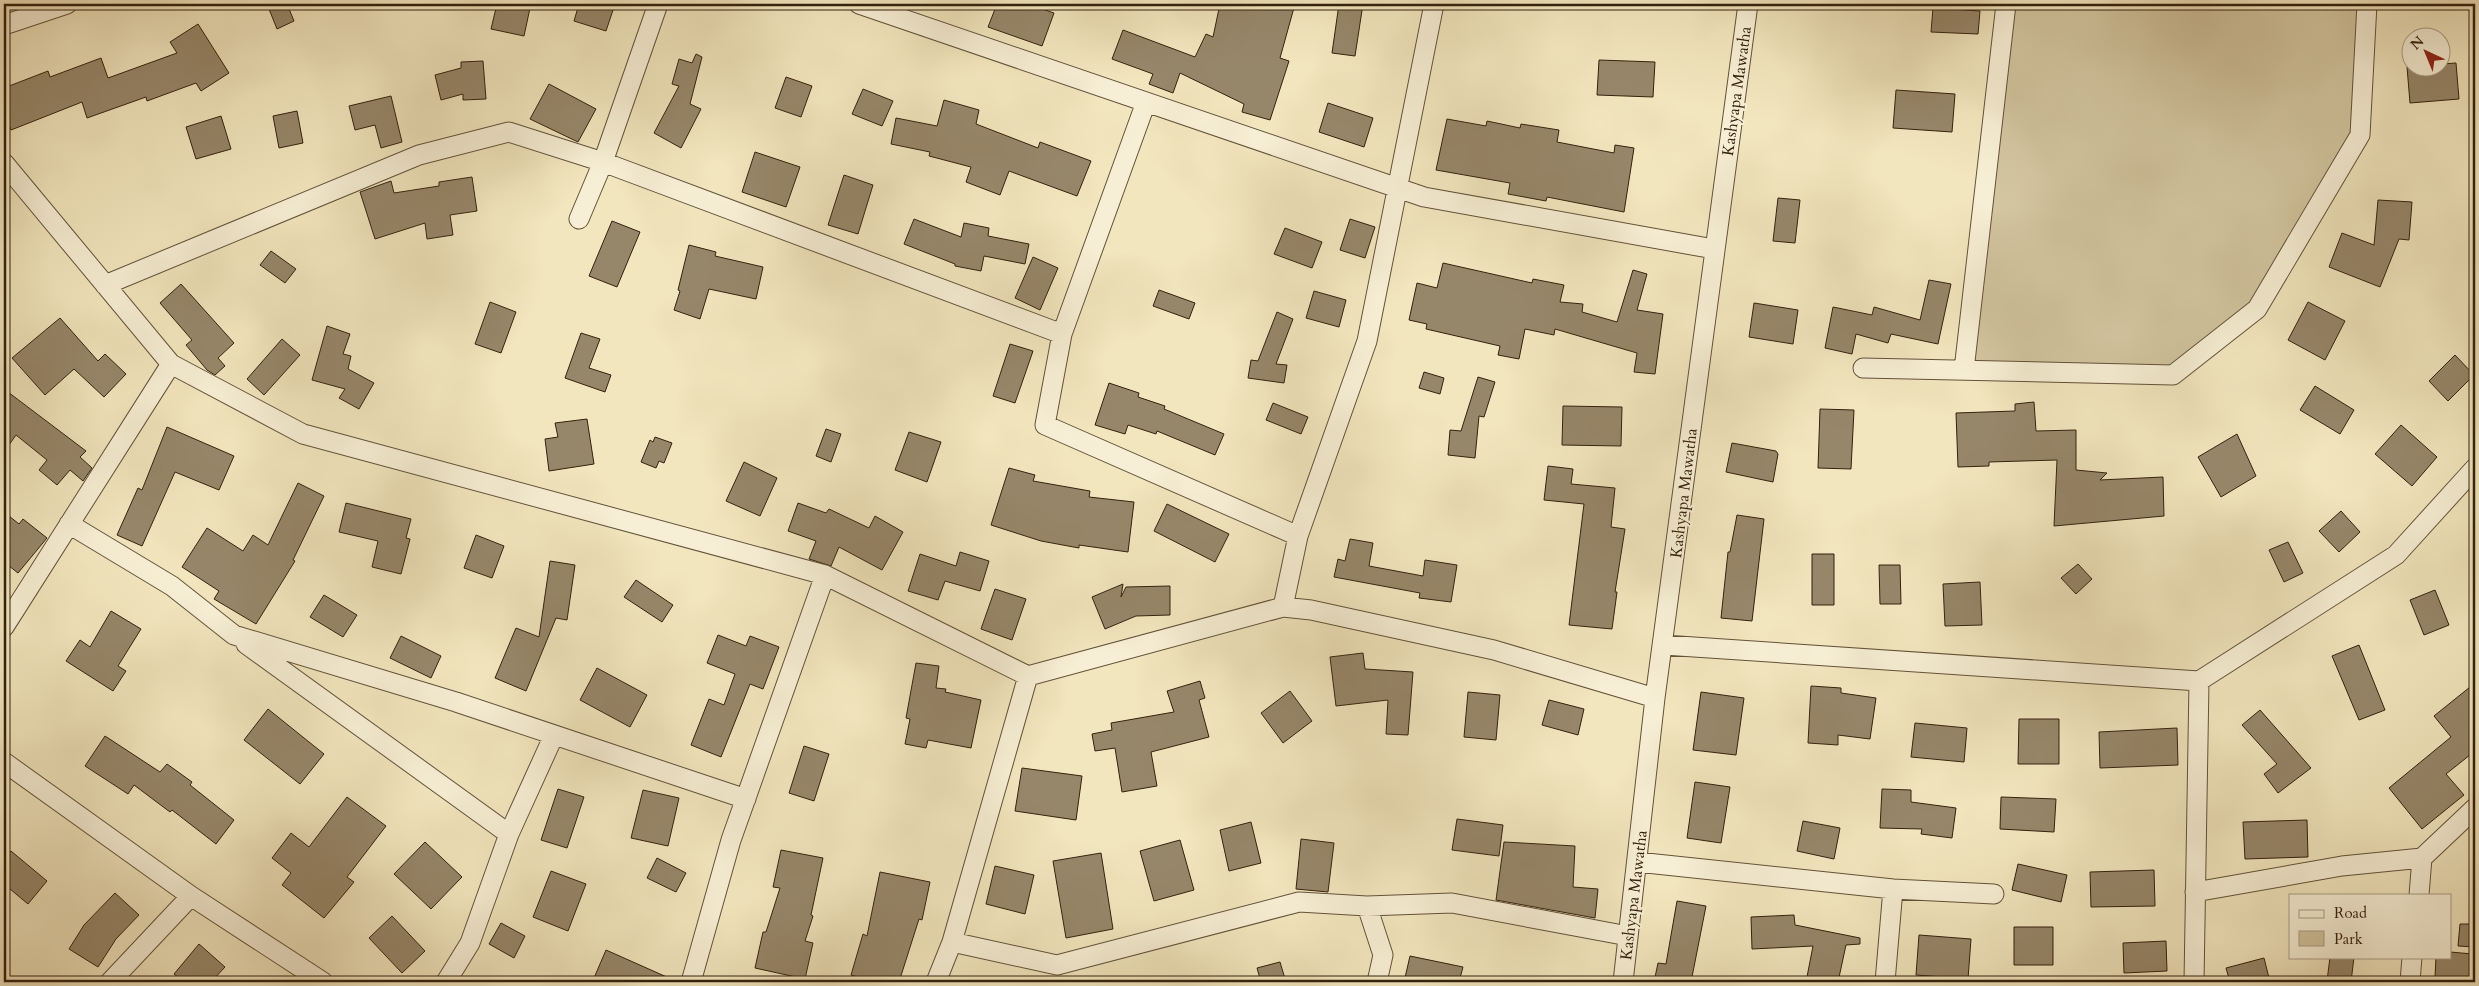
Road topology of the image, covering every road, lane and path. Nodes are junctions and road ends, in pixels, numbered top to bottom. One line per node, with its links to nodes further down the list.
1 (67, 4): 8 (street)
2 (658, 4): 11 (street)
3 (859, 4): 9 (street)
4 (1434, 4): 12 (street)
5 (1748, 4): 14 (street, Kashyapa Mawatha)
6 (2006, 4): 19 (street)
7 (2366, 4): 19 (street)
8 (4, 25)
9 (1146, 102): 12 (street); 16 (street)
10 (4, 162): 15 (street)
11 (603, 162): 13 (street); 15 (street); 16 (street)
12 (1398, 188): 14 (street); 22 (street)
13 (579, 219)
14 (1714, 249): 27 (street, Kashyapa Mawatha)
15 (105, 285): 17 (street)
16 (1062, 334): 22 (street)
17 (171, 364): 21 (street); 23 (street)
18 (1863, 368): 19 (street)
19 (1964, 370)
20 (2475, 468): 29 (street)
21 (69, 524): 25 (street); 26 (street)
22 (1298, 536): 24 (street)
23 (825, 575): 28 (street); 33 (street)
24 (1283, 607): 28 (street); 30 (street)
25 (4, 627)
26 (234, 635): 31 (street); 35 (street)
27 (1664, 645): 29 (street); 30 (street, Kashyapa Mawatha)
28 (1028, 676): 45 (street)
29 (2199, 681): 39 (street)
30 (1656, 698): 37 (street, Kashyapa Mawatha)
31 (554, 735): 33 (street); 35 (street)
32 (4, 762): 42 (street)
33 (746, 799): 50 (street)
34 (2475, 808): 36 (street)
35 (508, 834): 49 (street)
36 (2422, 858): 39 (street); 41 (street)
37 (1637, 862): 38 (street); 44 (street, Kashyapa Mawatha)
38 (1893, 889): 40 (street); 54 (street)
39 (2195, 892): 55 (street)
40 (1994, 894)
41 (2419, 894)
42 (191, 896): 47 (street); 48 (street)
43 (1367, 906): 44 (street); 45 (street); 52 (street)
44 (1628, 936): 53 (street, Kashyapa Mawatha)
45 (952, 942): 51 (street)
46 (2412, 958): 56 (street)
47 (317, 980)
48 (110, 982)
49 (446, 982)
50 (691, 982)
51 (936, 982)
52 (1377, 982)
53 (1623, 982)
54 (1885, 982)
55 (2194, 982)
56 (2410, 982)

